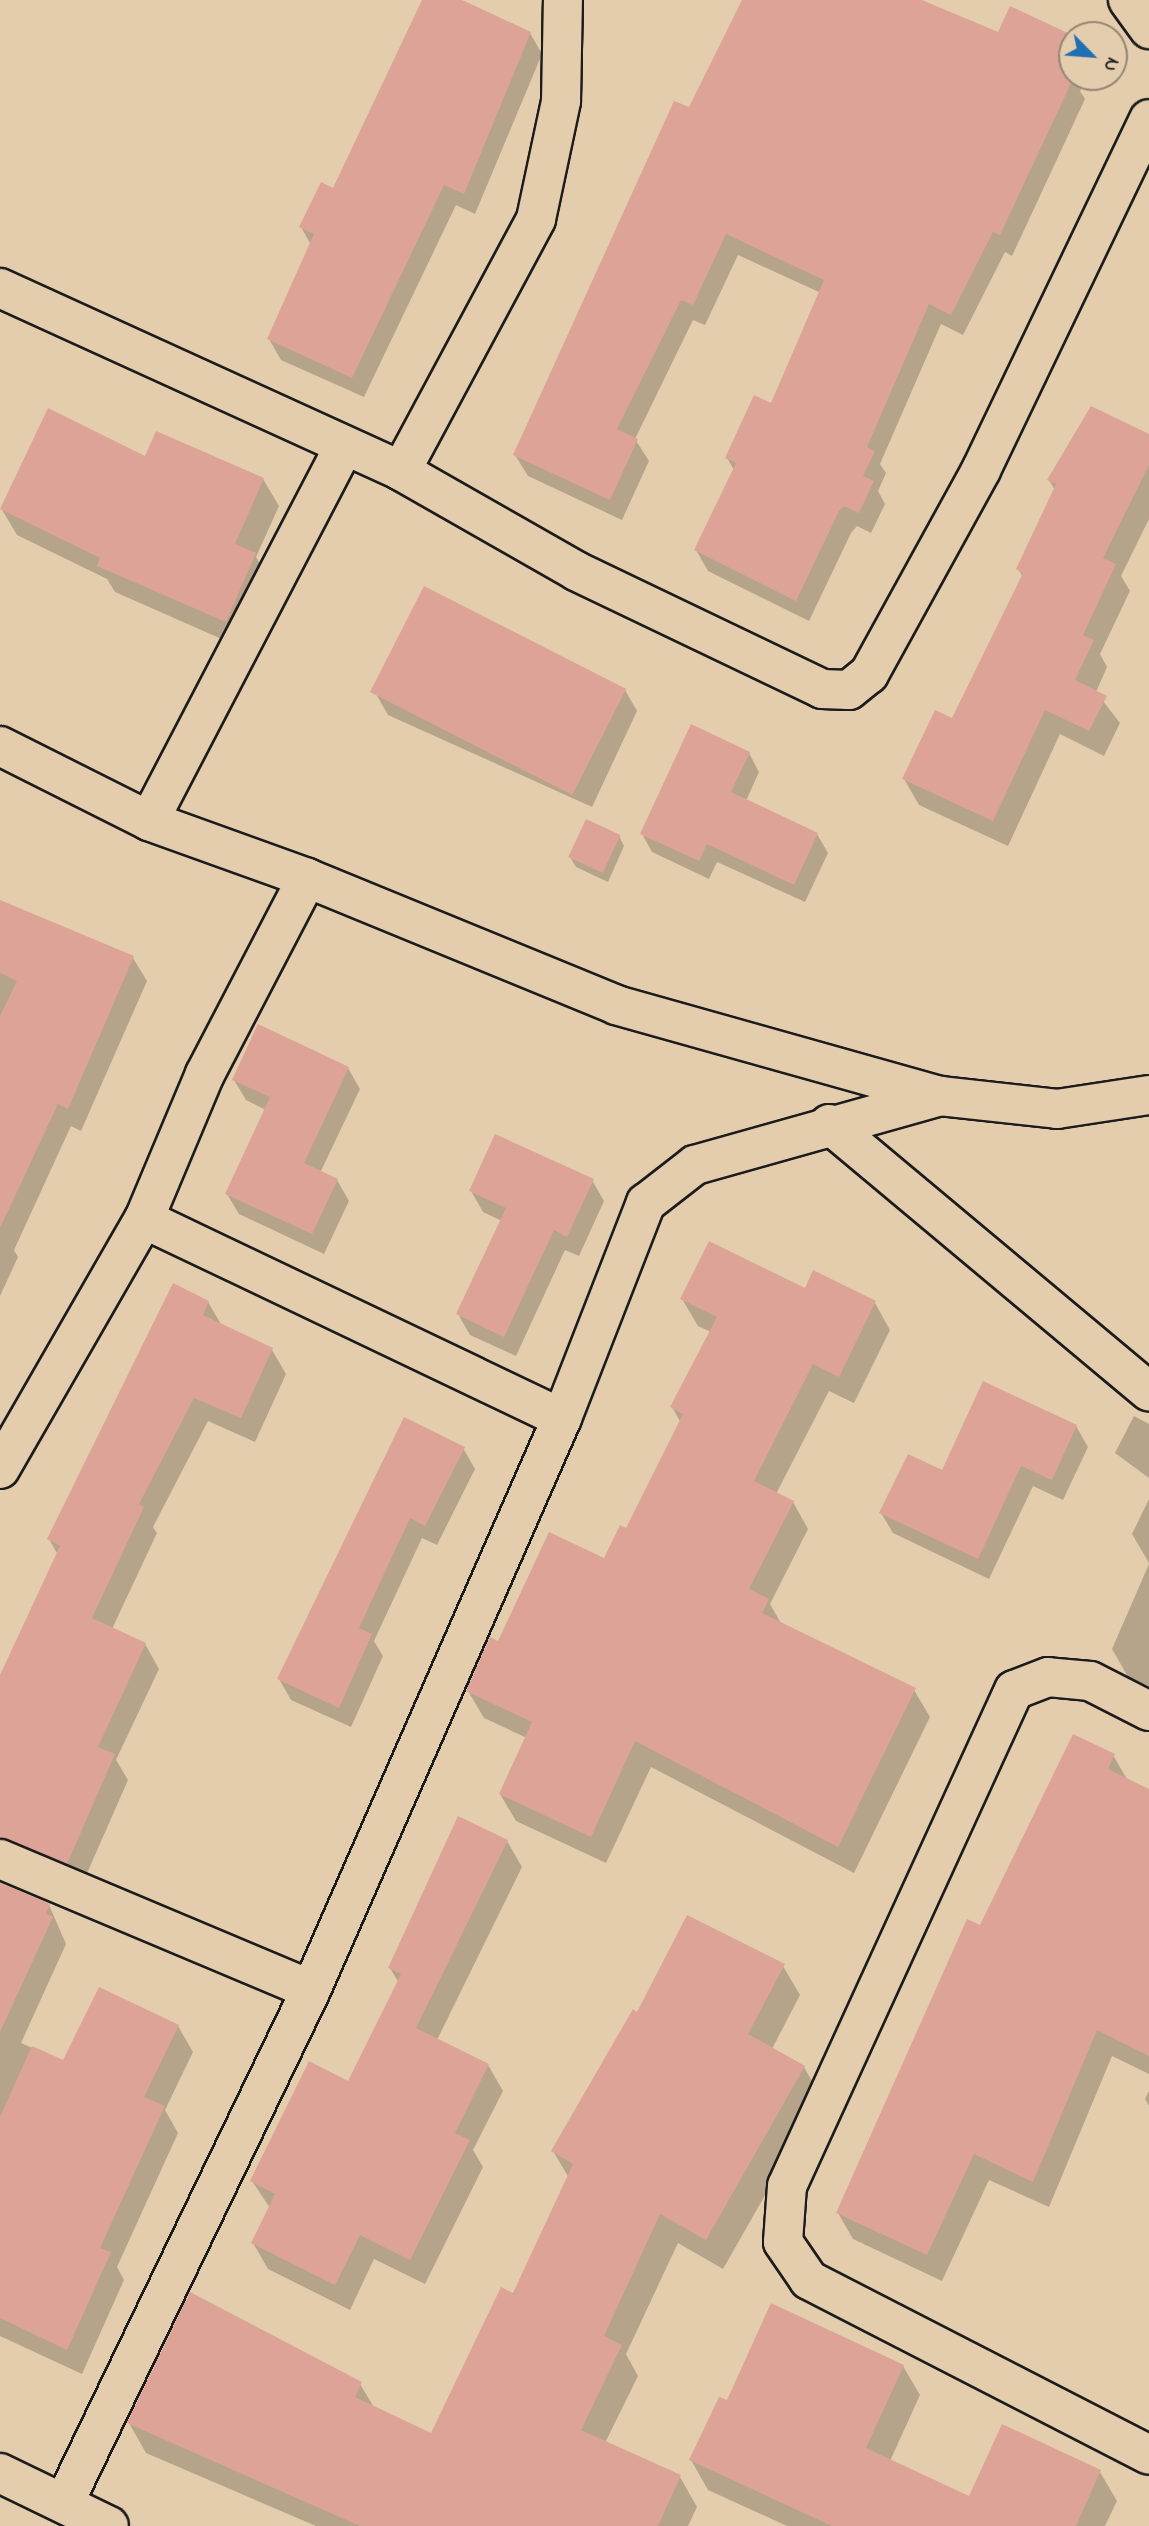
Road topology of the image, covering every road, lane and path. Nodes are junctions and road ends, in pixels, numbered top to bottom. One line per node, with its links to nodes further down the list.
1 (563, 0): 7 (street)
2 (1128, 0): 3 (street)
3 (1149, 30)
4 (1149, 120): 7 (street)
5 (0, 288): 6 (street)
6 (344, 447): 7 (street); 9 (street)
7 (401, 471)
8 (2, 753): 9 (street)
9 (149, 821): 10 (street)
10 (307, 878): 12 (street); 14 (street)
11 (1149, 1095): 12 (street)
12 (940, 1097): 13 (street)
13 (829, 1124): 15 (street); 16 (street)
14 (144, 1219): 16 (street); 17 (street)
15 (1149, 1392)
16 (562, 1418): 20 (street)
17 (0, 1469)
18 (1149, 1712): 21 (street)
19 (0, 1859): 20 (street)
20 (312, 1990): 23 (street)
21 (1149, 2455)
22 (0, 2473): 23 (street)
23 (64, 2504): 24 (street)
24 (109, 2526)

